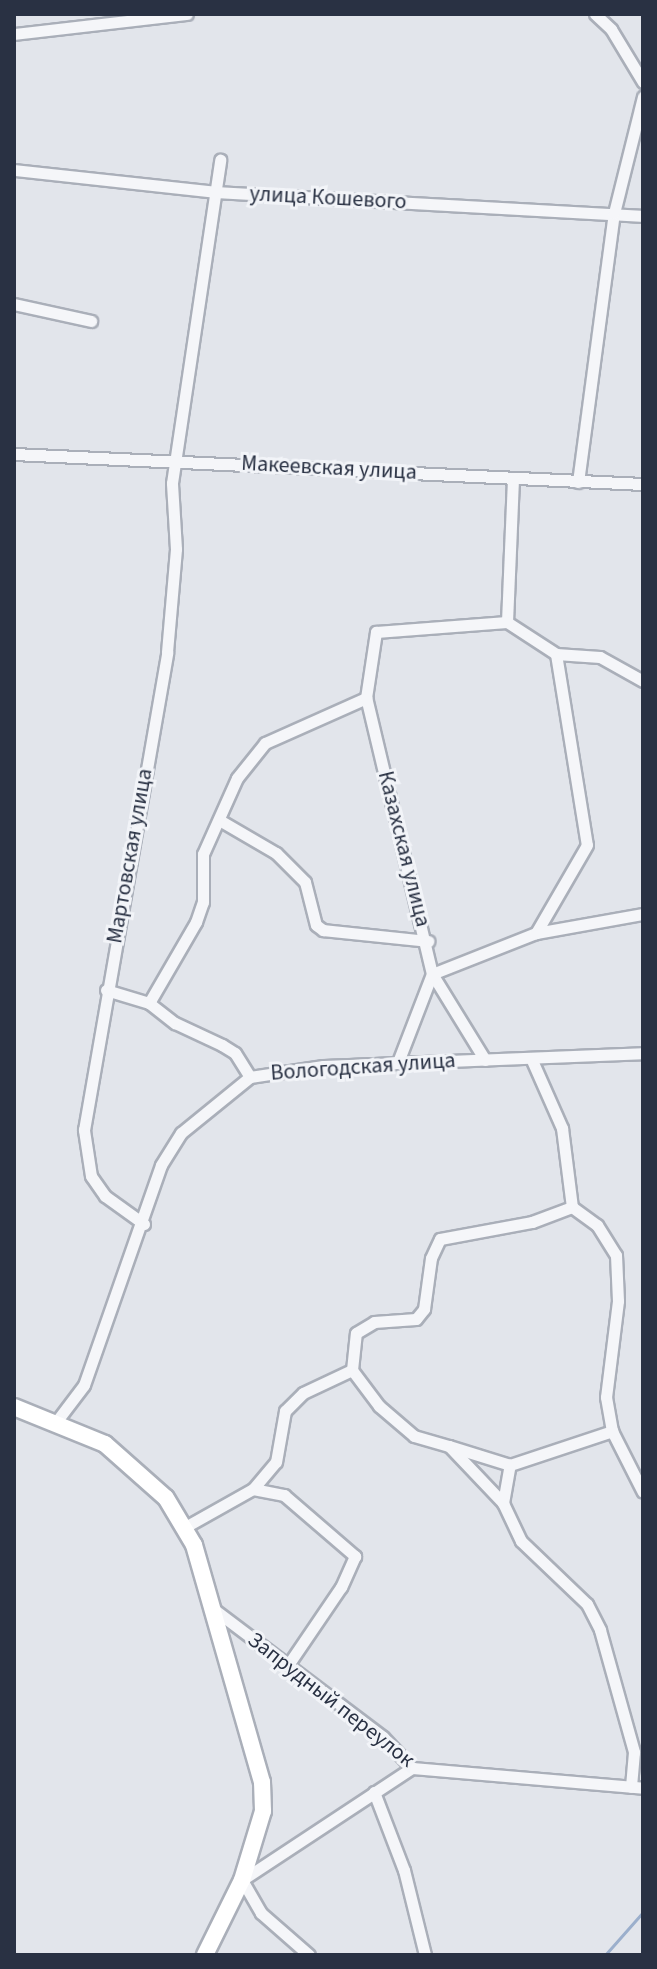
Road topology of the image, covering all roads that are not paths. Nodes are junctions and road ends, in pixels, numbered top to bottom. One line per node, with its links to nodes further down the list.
1 (187, 14): 3 (street)
2 (595, 14): 4 (street)
3 (14, 34)
4 (643, 82)
5 (643, 97): 9 (street)
6 (220, 160): 8 (street, Мартовская улица)
7 (14, 170): 8 (street, улица Кошевого)
8 (216, 192): 9 (street, улица Кошевого); 14 (street, Мартовская улица)
9 (614, 213): 10 (street, улица Кошевого); 16 (street)
10 (643, 216)
11 (14, 304): 12 (street)
12 (91, 321)
13 (14, 454): 14 (street, Макеевская улица)
14 (176, 462): 15 (street, Макеевская улица); 27 (street, Мартовская улица)
15 (513, 478): 16 (street, Макеевская улица); 18 (street)
16 (578, 482): 17 (street, Макеевская улица)
17 (643, 484)
18 (507, 622): 19 (street); 21 (street, Казахская улица)
19 (556, 654): 20 (street); 24 (street)
20 (643, 681)
21 (366, 698): 22 (street); 25 (street, Казахская улица)
22 (221, 821): 25 (street); 28 (street)
23 (643, 914): 24 (street)
24 (536, 933): 26 (street)
25 (428, 941): 26 (street, Казахская улица)
26 (432, 974): 31 (street); 32 (street, Казахская улица)
27 (106, 990): 28 (street); 35 (street, Мартовская улица)
28 (149, 1003): 33 (street)
29 (643, 1053): 30 (street, Вологодская улица)
30 (531, 1058): 31 (street, Вологодская улица); 34 (street)
31 (485, 1060): 32 (street, Вологодская улица)
32 (398, 1062): 33 (street, Вологодская улица)
33 (250, 1077): 35 (street, Вологодская улица)
34 (572, 1207): 36 (street); 39 (street)
35 (144, 1224): 38 (street, Вологодская улица)
36 (352, 1370): 40 (street); 42 (street)
37 (14, 1407): 38 (main road)
38 (56, 1422): 45 (main road)
39 (612, 1431): 41 (street); 43 (street)
40 (449, 1446): 41 (street); 44 (street)
41 (510, 1465): 44 (street)
42 (253, 1489): 45 (street); 47 (street)
43 (643, 1492)
44 (503, 1503): 49 (street)
45 (187, 1526): 46 (main road)
46 (216, 1611): 47 (street, Запрудный переулок); 51 (main road)
47 (288, 1665): 48 (street, Запрудный переулок)
48 (412, 1768): 49 (street, Запрудный переулок); 50 (street)
49 (637, 1788)
50 (374, 1792): 51 (street); 54 (street)
51 (242, 1880): 52 (main road); 53 (street)
52 (205, 1955)
53 (309, 1955)
54 (425, 1955)

